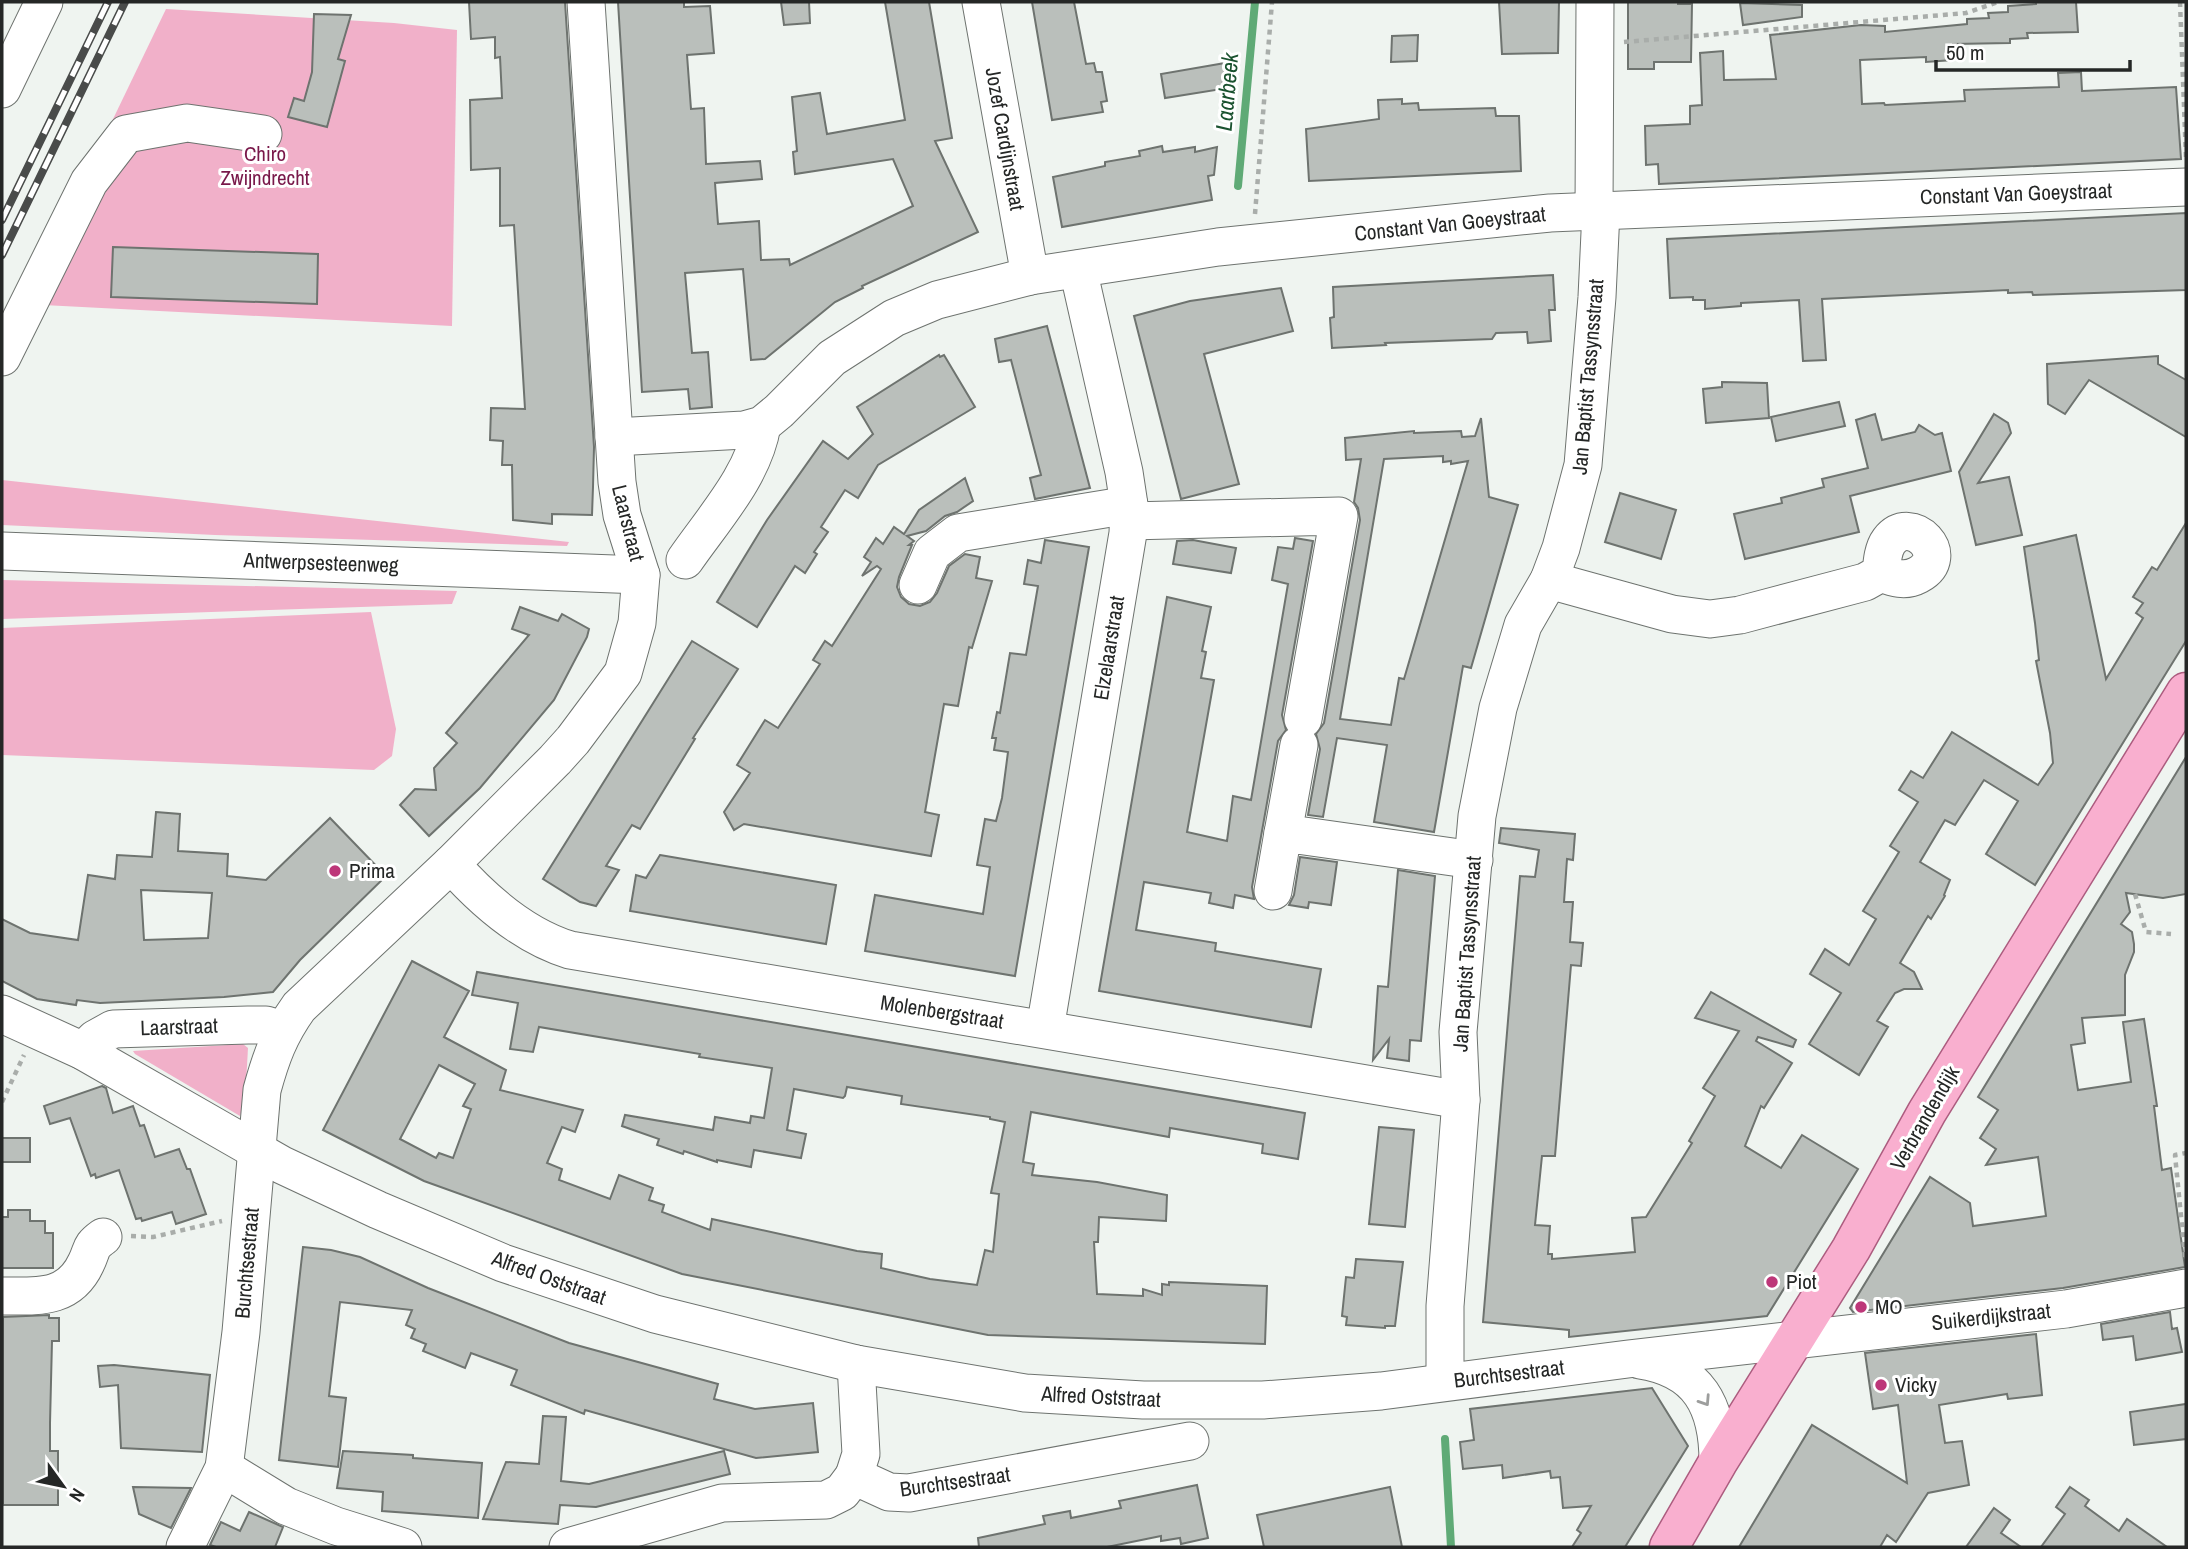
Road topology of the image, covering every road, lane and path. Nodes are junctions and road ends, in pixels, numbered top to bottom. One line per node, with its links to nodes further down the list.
1 (44, 2): 9 (street)
2 (586, 2): 19 (street, Laarstraat)
3 (981, 2): 16 (street, Jozef Cardijnstraat)
4 (1272, 2): 14 (path)
5 (1595, 2): 8 (street, Jan Baptist Tassynsstraat)
6 (1998, 2): 8 (path)
7 (2180, 2): 11 (path)
8 (1595, 44): 13 (street, Jan Baptist Tassynsstraat)
9 (2, 89)
10 (263, 134): 17 (street)
11 (2186, 163)
12 (2186, 187): 13 (street, Constant Van Goeystraat)
13 (1597, 212): 14 (street, Constant Van Goeystraat); 25 (street, Jan Baptist Tassynsstraat)
14 (1252, 243): 15 (street, Constant Van Goeystraat)
15 (1078, 269): 16 (street, Constant Van Goeystraat); 20 (street, Elzelaarstraat)
16 (1030, 276): 18 (street, Constant Van Goeystraat)
17 (2, 357)
18 (762, 425): 19 (street); 22 (street)
19 (614, 437): 24 (street, Laarstraat)
20 (1129, 513): 26 (street); 28 (street); 35 (street, Elzelaarstraat)
21 (2, 551): 24 (street, Antwerpsesteenweg)
22 (685, 560)
23 (1881, 573): 25 (street)
24 (641, 575): 30 (street, Laarstraat)
25 (1549, 580): 29 (street, Jan Baptist Tassynsstraat)
26 (918, 585)
27 (2186, 692): 47 (main road, Verbrandendijk)
28 (1283, 833): 29 (street); 31 (street)
29 (1474, 860): 39 (street, Jan Baptist Tassynsstraat)
30 (451, 864): 35 (street, Molenbergstraat); 37 (street, Laarstraat)
31 (1273, 891)
32 (2135, 894): 33 (path)
33 (2171, 934)
34 (2, 1014): 36 (street)
35 (1045, 1029): 39 (street, Molenbergstraat)
36 (36, 1030): 38 (street); 40 (path)
37 (282, 1030): 38 (street, Laarstraat); 41 (street, Laarstraat)
38 (83, 1051): 41 (street)
39 (1461, 1100): 50 (street, Jan Baptist Tassynsstraat)
40 (2, 1102)
41 (257, 1150): 43 (street, Burchtsestraat); 49 (street, Alfred Oststraat)
42 (2186, 1153): 45 (path)
43 (251, 1214): 44 (path); 54 (street, Burchtsestraat)
44 (103, 1237): 46 (street)
45 (2186, 1275): 47 (street, Suikerdijkstraat)
46 (2, 1296)
47 (1795, 1339): 48 (street, Burchtsestraat); 53 (main road, Verbrandendijk)
48 (1628, 1359): 50 (street, Burchtsestraat); 53 (street, Burchtsestraat, one-way to 53)
49 (856, 1364): 51 (street, Alfred Oststraat); 55 (street)
50 (1445, 1382): 51 (street, Burchtsestraat)
51 (1264, 1400)
52 (1190, 1440): 55 (street, Burchtsestraat)
53 (1717, 1462): 59 (main road, Verbrandendijk)
54 (224, 1468): 56 (street, Burchtsestraat); 57 (street)
55 (854, 1476): 58 (street)
56 (185, 1547)
57 (402, 1547)
58 (568, 1547)
59 (1669, 1547)

